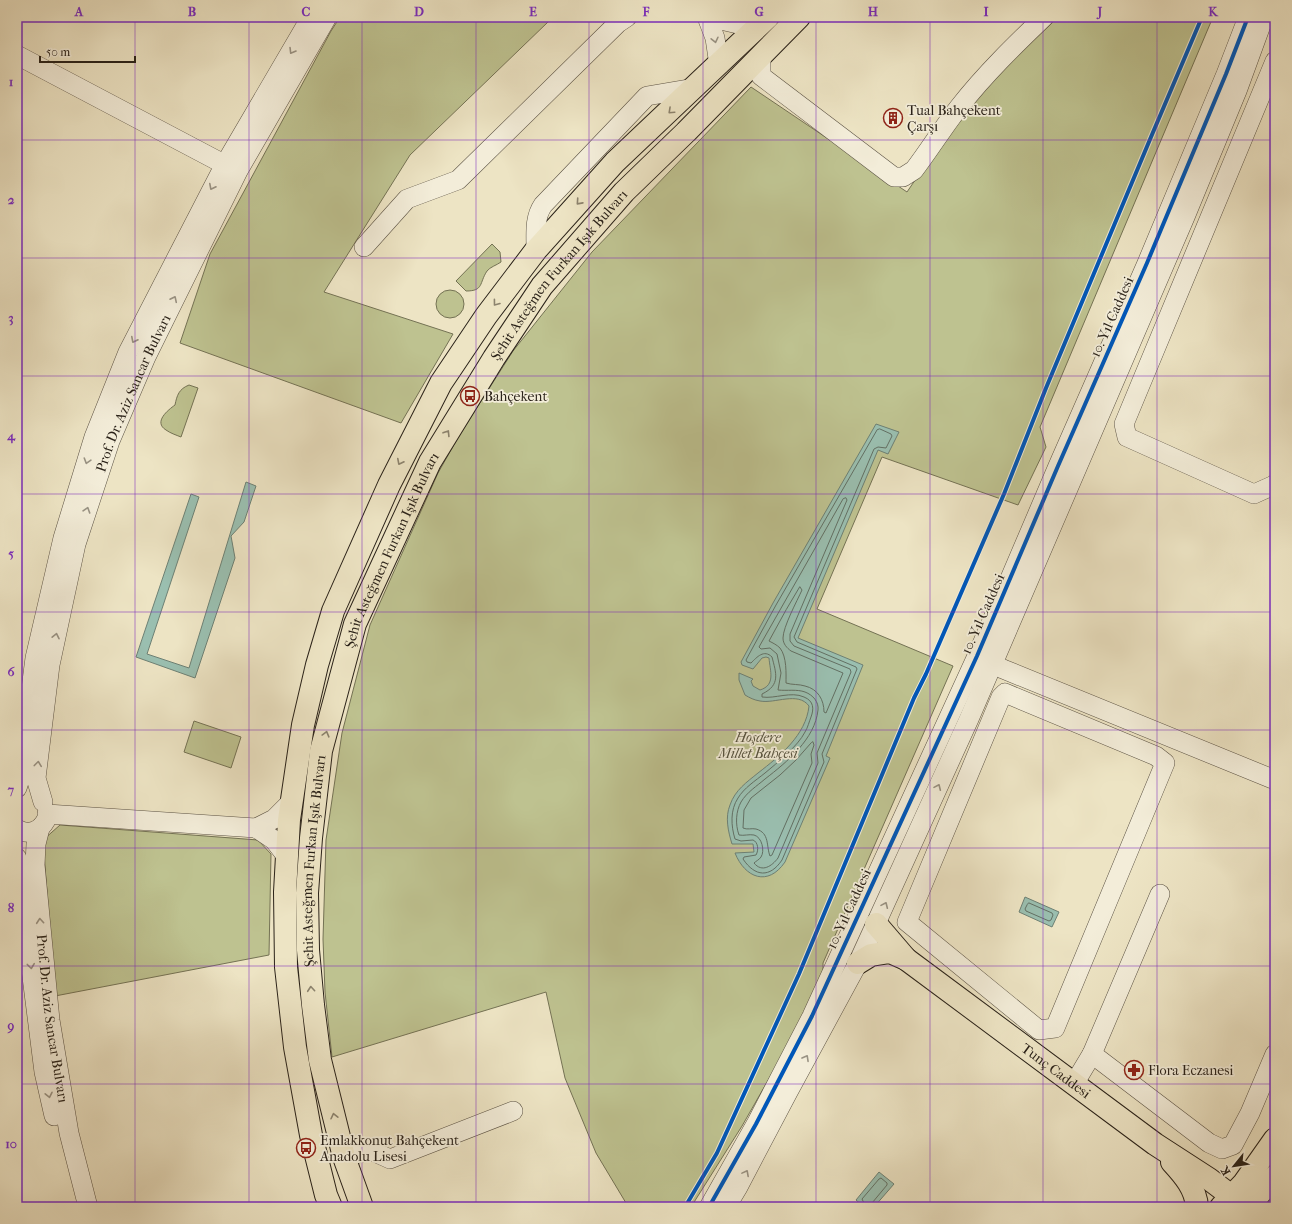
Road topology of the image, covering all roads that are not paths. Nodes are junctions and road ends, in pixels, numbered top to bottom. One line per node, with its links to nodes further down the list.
1 (312, 17): 14 (street, Prof. Dr. Aziz Sancar Bulvarı, one-way to 14)
2 (327, 17): 14 (street, Prof. Dr. Aziz Sancar Bulvarı)
3 (708, 17): 9 (street); 13 (street, one-way to 13)
4 (799, 17): 11 (main road, Şehit Asteğmen Furkan Işık Bulvarı)
5 (1044, 17): 11 (street)
6 (1248, 17): 19 (street, 10. Yıl Caddesi)
7 (1264, 17): 15 (street, 10. Yıl Caddesi)
8 (622, 19): 17 (street)
9 (758, 27): 11 (main road); 13 (main road, Şehit Asteğmen Furkan Işık Bulvarı)
10 (17, 55): 14 (street)
11 (760, 56): 41 (main road, Şehit Asteğmen Furkan Işık Bulvarı, one-way to 11)
12 (1275, 61): 16 (street)
13 (719, 65): 25 (main road, Şehit Asteğmen Furkan Işık Bulvarı, one-way to 25)
14 (231, 167): 23 (street, Prof. Dr. Aziz Sancar Bulvarı, one-way to 23); 26 (street, Prof. Dr. Aziz Sancar Bulvarı, one-way to 14)
15 (1185, 216): 16 (street); 19 (street, 10. Yıl Caddesi)
16 (1207, 224): 18 (street)
17 (364, 248)
18 (1275, 484)
19 (1051, 520): 20 (street, 10. Yıl Caddesi)
20 (985, 660): 22 (street); 32 (street, 10. Yıl Caddesi, one-way to 20); 50 (street, 10. Yıl Caddesi)
21 (1001, 697): 21 (street)
22 (1275, 780)
23 (17, 788)
24 (17, 798): 26 (street)
25 (292, 802): 27 (street); 29 (main road, Şehit Asteğmen Furkan Işık Bulvarı)
26 (43, 815): 27 (street); 28 (street); 49 (street, Prof. Dr. Aziz Sancar Bulvarı, one-way to 26)
27 (256, 828): 29 (street)
28 (17, 829)
29 (287, 857): 46 (main road, Şehit Asteğmen Furkan Işık Bulvarı)
30 (17, 858): 48 (street, Prof. Dr. Aziz Sancar Bulvarı, one-way to 48)
31 (1160, 894): 35 (street)
32 (876, 924): 33 (main road, Tunç Caddesi); 34 (street, 10. Yıl Caddesi)
33 (906, 959): 34 (main road, Tunç Caddesi); 37 (main road, Tunç Caddesi)
34 (858, 963): 51 (street, 10. Yıl Caddesi, one-way to 34)
35 (1092, 1054): 36 (street); 37 (street)
36 (1275, 1054)
37 (1074, 1084): 40 (main road, Tunç Caddesi)
38 (513, 1112): 41 (street)
39 (1275, 1139): 42 (main road)
40 (1155, 1144): 43 (main road, Tunç Caddesi); 52 (main road)
41 (344, 1157): 45 (main road, Şehit Asteğmen Furkan Işık Bulvarı)
42 (1267, 1170): 43 (main road); 47 (main road)
43 (1209, 1179): 47 (main road, Tunç Caddesi)
44 (1275, 1181): 53 (main road)
45 (359, 1199): 46 (main road)
46 (329, 1201)
47 (1237, 1205)
48 (75, 1207)
49 (88, 1207)
50 (709, 1207)
51 (726, 1207)
52 (1197, 1207)
53 (1268, 1207)

